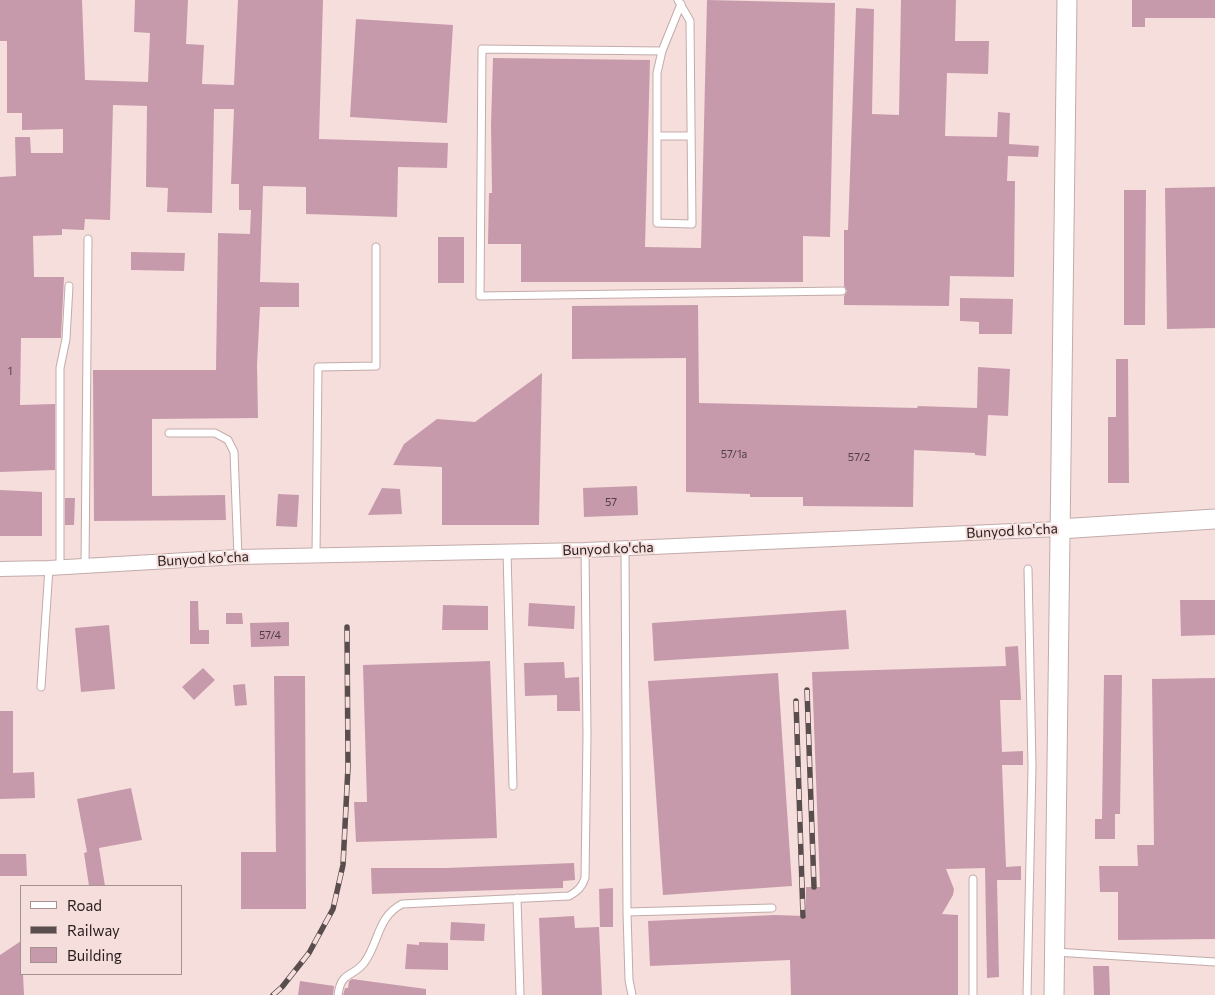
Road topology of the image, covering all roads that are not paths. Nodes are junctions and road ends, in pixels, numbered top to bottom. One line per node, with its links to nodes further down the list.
1 (1067, 0): 12 (street)
2 (679, 2): 3 (lane); 5 (lane)
3 (662, 51): 4 (lane); 9 (lane)
4 (657, 136): 5 (lane); 5 (lane)
5 (691, 136)
6 (88, 239): 18 (lane)
7 (376, 247): 16 (lane)
8 (69, 286): 19 (lane)
9 (842, 292)
10 (169, 434): 17 (lane)
11 (1215, 520): 12 (street, Bunyod ko'cha)
12 (1059, 529): 13 (street, Bunyod ko'cha); 28 (street)
13 (625, 548): 14 (street, Bunyod ko'cha); 27 (lane)
14 (585, 550): 15 (street, Bunyod ko'cha); 25 (lane)
15 (507, 552): 16 (street, Bunyod ko'cha); 23 (lane)
16 (316, 556): 17 (street, Bunyod ko'cha)
17 (238, 557): 18 (street, Bunyod ko'cha)
18 (85, 566): 19 (street, Bunyod ko'cha)
19 (55, 568): 20 (street, Bunyod ko'cha); 22 (lane)
20 (0, 569)
21 (1028, 569): 34 (lane)
22 (41, 687)
23 (513, 786)
24 (972, 879): 33 (lane)
25 (516, 898): 30 (lane); 31 (lane)
26 (772, 908): 27 (lane)
27 (627, 912): 32 (lane)
28 (1054, 952): 29 (lane); 35 (street)
29 (1215, 962)
30 (338, 995)
31 (520, 995)
32 (632, 995)
33 (973, 995)
34 (1027, 995)
35 (1054, 995)

